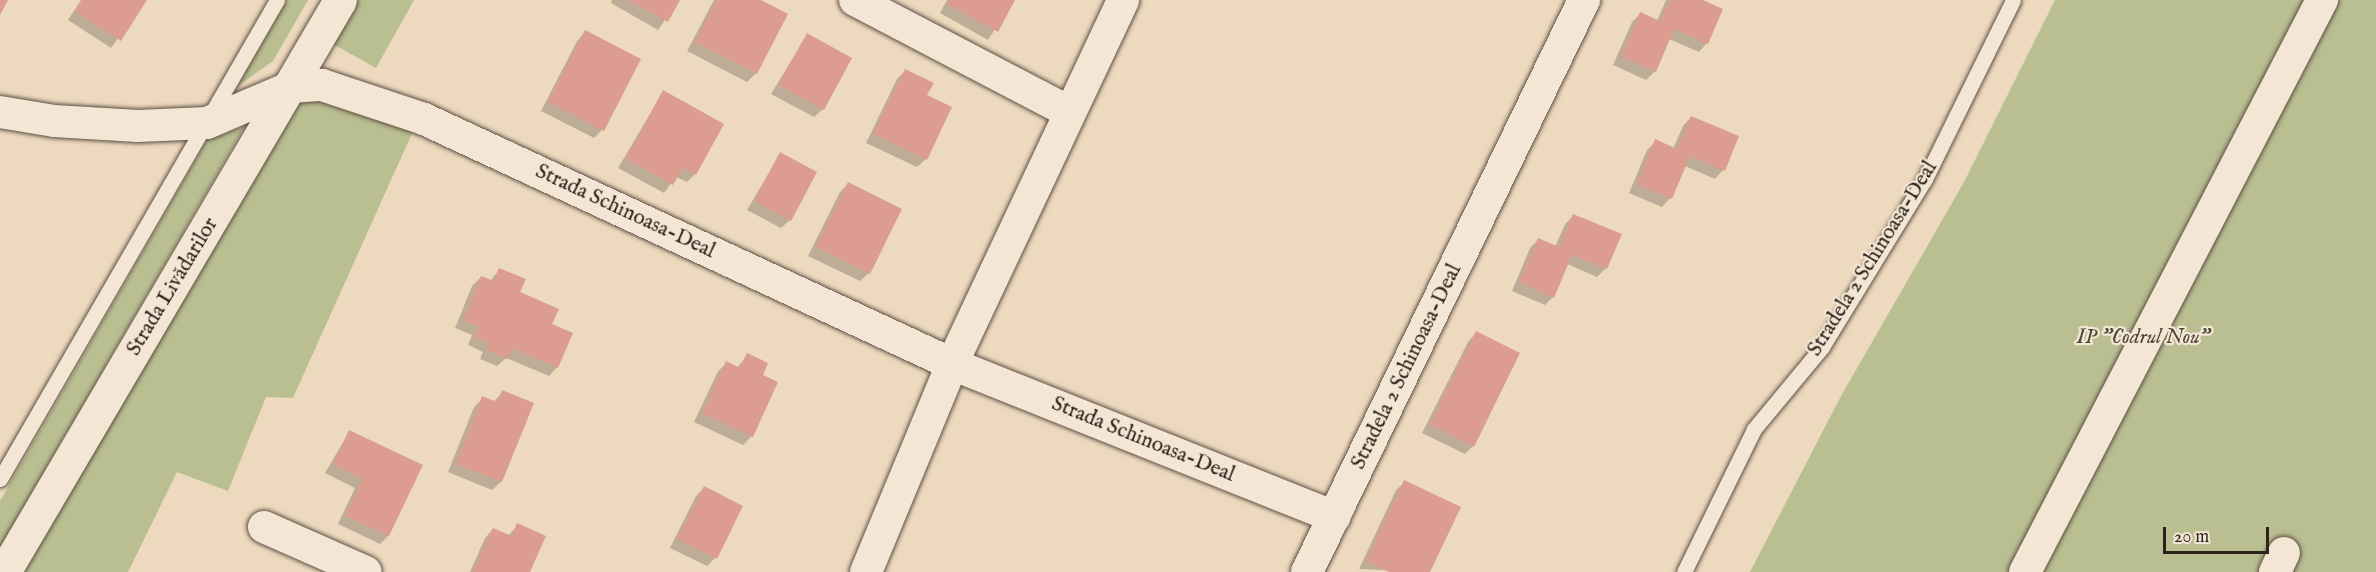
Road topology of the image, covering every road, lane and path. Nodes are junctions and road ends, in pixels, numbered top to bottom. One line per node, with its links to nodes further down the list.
1 (277, 0): 11 (lane)
2 (340, 0): 8 (street, Strada Livădarilor)
3 (855, 0): 10 (street)
4 (1123, 0): 10 (street)
5 (1584, 0): 14 (street, Stradela 2 Schinoasa-Deal)
6 (2013, 0): 20 (lane, Stradela 2 Schinoasa-Deal)
7 (2322, 0): 21 (street)
8 (291, 87): 11 (street, Strada Schinoasa-Deal); 12 (street, Strada Schinoasa-Deal); 16 (street, Strada Livădarilor)
9 (0, 112): 11 (street)
10 (1069, 112): 12 (street)
11 (207, 123): 13 (lane)
12 (952, 364): 14 (street, Strada Schinoasa-Deal); 18 (street)
13 (0, 479)
14 (1334, 517): 19 (street, Stradela 2 Schinoasa-Deal)
15 (264, 527): 17 (street)
16 (4, 572)
17 (366, 572)
18 (866, 572)
19 (1307, 572)
20 (1684, 572)
21 (2025, 572)

